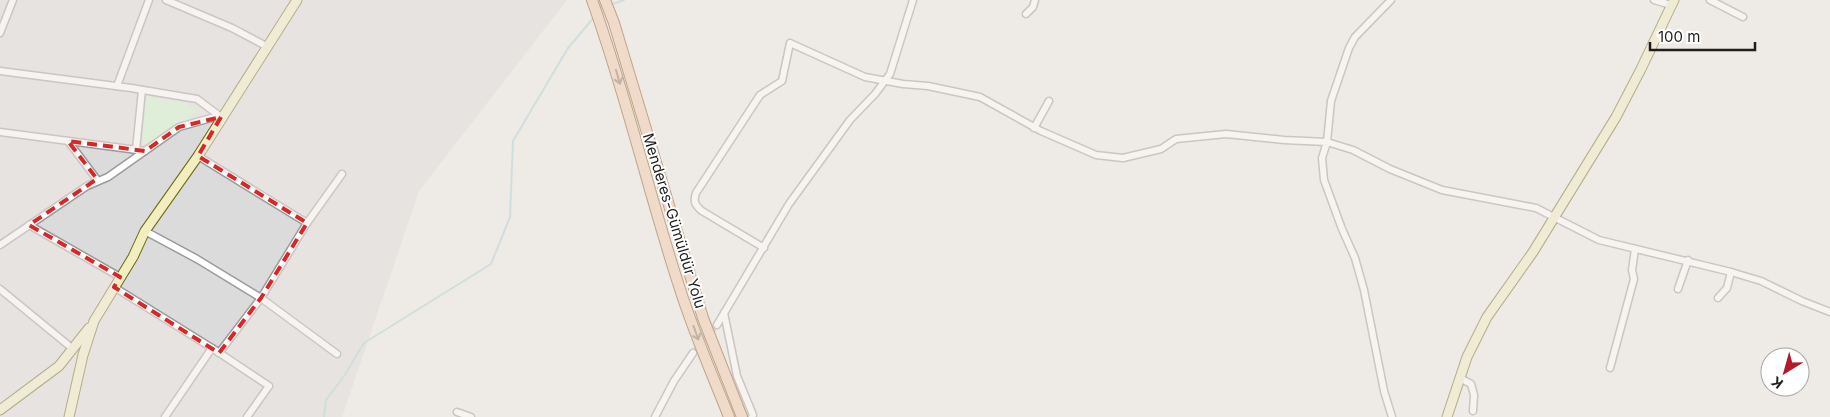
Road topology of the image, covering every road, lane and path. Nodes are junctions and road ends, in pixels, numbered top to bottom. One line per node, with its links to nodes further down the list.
1 (13, 0): 15 (street)
2 (148, 0): 19 (street)
3 (166, 0): 16 (street)
4 (297, 0): 16 (main road)
5 (592, 0): 66 (main road, Menderes-Gümüldür Yolu, one-way to 66)
6 (606, 0): 67 (main road, Menderes-Gümüldür Yolu)
7 (913, 0): 18 (street)
8 (1035, 0): 13 (street)
9 (1391, 0): 26 (street)
10 (1654, 0): 12 (street)
11 (1710, 0): 14 (street)
12 (1673, 3): 32 (main road)
13 (1026, 14)
14 (1743, 17)
15 (0, 33)
16 (266, 46): 22 (main road)
17 (0, 71): 19 (street)
18 (885, 81): 23 (street); 37 (street); 37 (street)
19 (118, 86): 20 (street)
20 (142, 90): 22 (street); 27 (street)
21 (1049, 101): 23 (street)
22 (221, 117): 28 (street); 29 (main road)
23 (1034, 128): 26 (street)
24 (0, 132): 25 (street)
25 (68, 141): 27 (street); 31 (street)
26 (1327, 142): 32 (street); 69 (street)
27 (136, 150): 28 (street)
28 (145, 151): 31 (street)
29 (198, 156): 33 (street); 35 (main road)
30 (342, 174): 33 (street)
31 (98, 181): 34 (street)
32 (1555, 217): 38 (street); 57 (main road)
33 (307, 223): 45 (street)
34 (29, 225): 36 (street); 41 (street)
35 (145, 231): 41 (main road); 45 (street)
36 (0, 245)
37 (764, 248): 48 (street)
38 (1636, 250): 39 (street); 56 (street)
39 (1688, 260): 40 (street); 43 (street)
40 (1731, 272): 46 (street); 47 (street)
41 (120, 276): 42 (main road)
42 (114, 287): 49 (main road); 51 (street)
43 (1678, 288)
44 (0, 289): 52 (street)
45 (261, 298): 54 (street); 55 (street)
46 (1718, 298)
47 (1830, 312)
48 (724, 313): 50 (street); 68 (street)
49 (94, 321): 52 (main road); 61 (main road)
50 (717, 324)
51 (212, 348): 54 (street); 62 (street)
52 (73, 349): 58 (main road)
53 (693, 352): 65 (street)
54 (219, 353): 63 (street)
55 (337, 354)
56 (1610, 368)
57 (1460, 378): 59 (street); 70 (main road)
58 (0, 410)
59 (1473, 411)
60 (457, 412): 64 (street)
61 (69, 417)
62 (165, 417)
63 (247, 417)
64 (471, 417)
65 (655, 417)
66 (729, 417)
67 (742, 417)
68 (752, 417)
69 (1392, 417)
70 (1447, 417)

